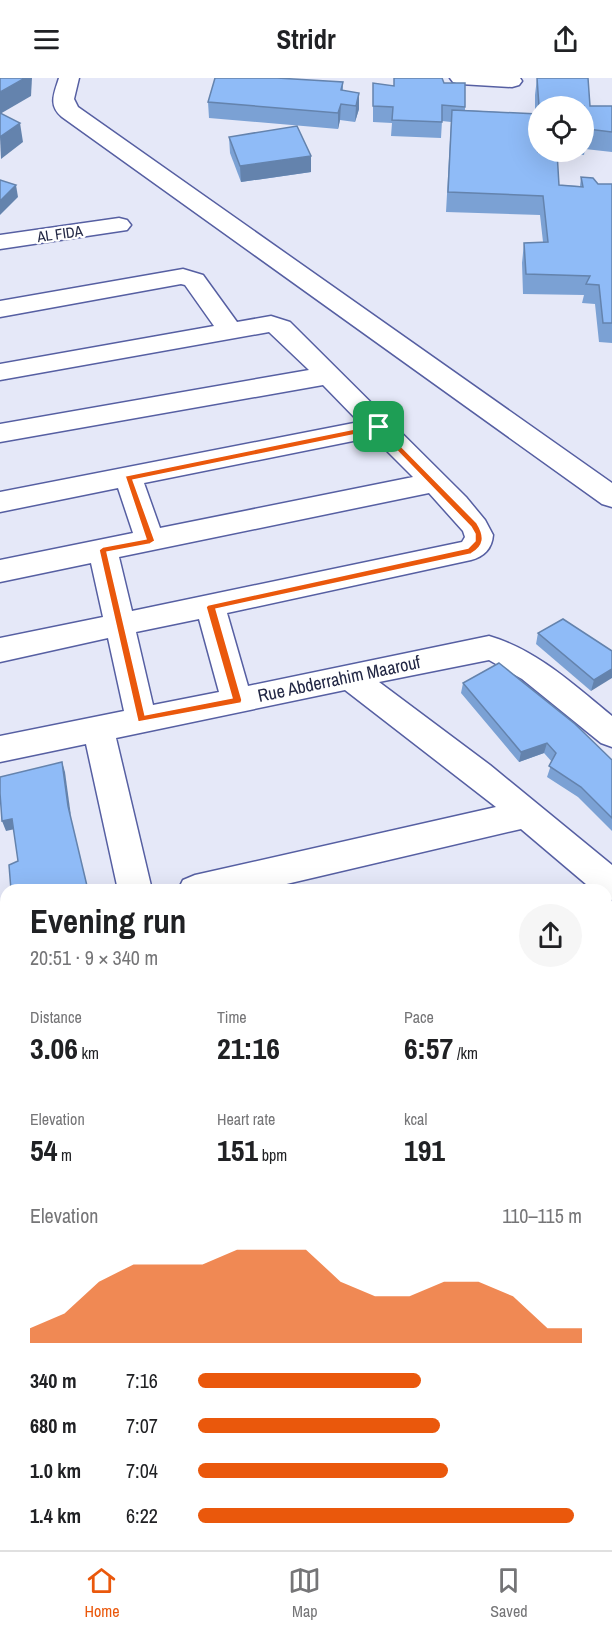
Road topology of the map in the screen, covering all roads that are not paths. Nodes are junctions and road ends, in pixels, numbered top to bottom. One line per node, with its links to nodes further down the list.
1 (69, 78): 14 (street)
2 (460, 78): 3 (street)
3 (512, 81)
4 (119, 225): 5 (street, AL FIDA)
5 (6, 239)
6 (0, 309): 7 (street)
7 (230, 330): 8 (street); 9 (street)
8 (0, 372)
9 (330, 375): 10 (street); 11 (street)
10 (379, 427): 12 (street); 13 (street)
11 (0, 433)
12 (128, 478): 15 (street); 16 (street)
13 (434, 482): 16 (street); 19 (street)
14 (612, 497)
15 (0, 502)
16 (150, 541): 17 (street)
17 (103, 550): 18 (street); 20 (street)
18 (0, 571)
19 (211, 607): 20 (street); 23 (street)
20 (119, 625): 21 (street); 24 (street)
21 (0, 650)
22 (350, 677): 23 (street, Rue Abderrahim Maarouf); 26 (street, Rue Abderrahim Maarouf); 28 (street)
23 (237, 700): 24 (street, Rue Abderrahim Maarouf)
24 (141, 719): 25 (street, Rue Abderrahim Maarouf)
25 (98, 728): 27 (street, Rue Abderrahim Maarouf); 29 (street)
26 (612, 734)
27 (0, 749)
28 (527, 814): 30 (street); 31 (street)
29 (134, 884)
30 (221, 884)
31 (611, 884)

